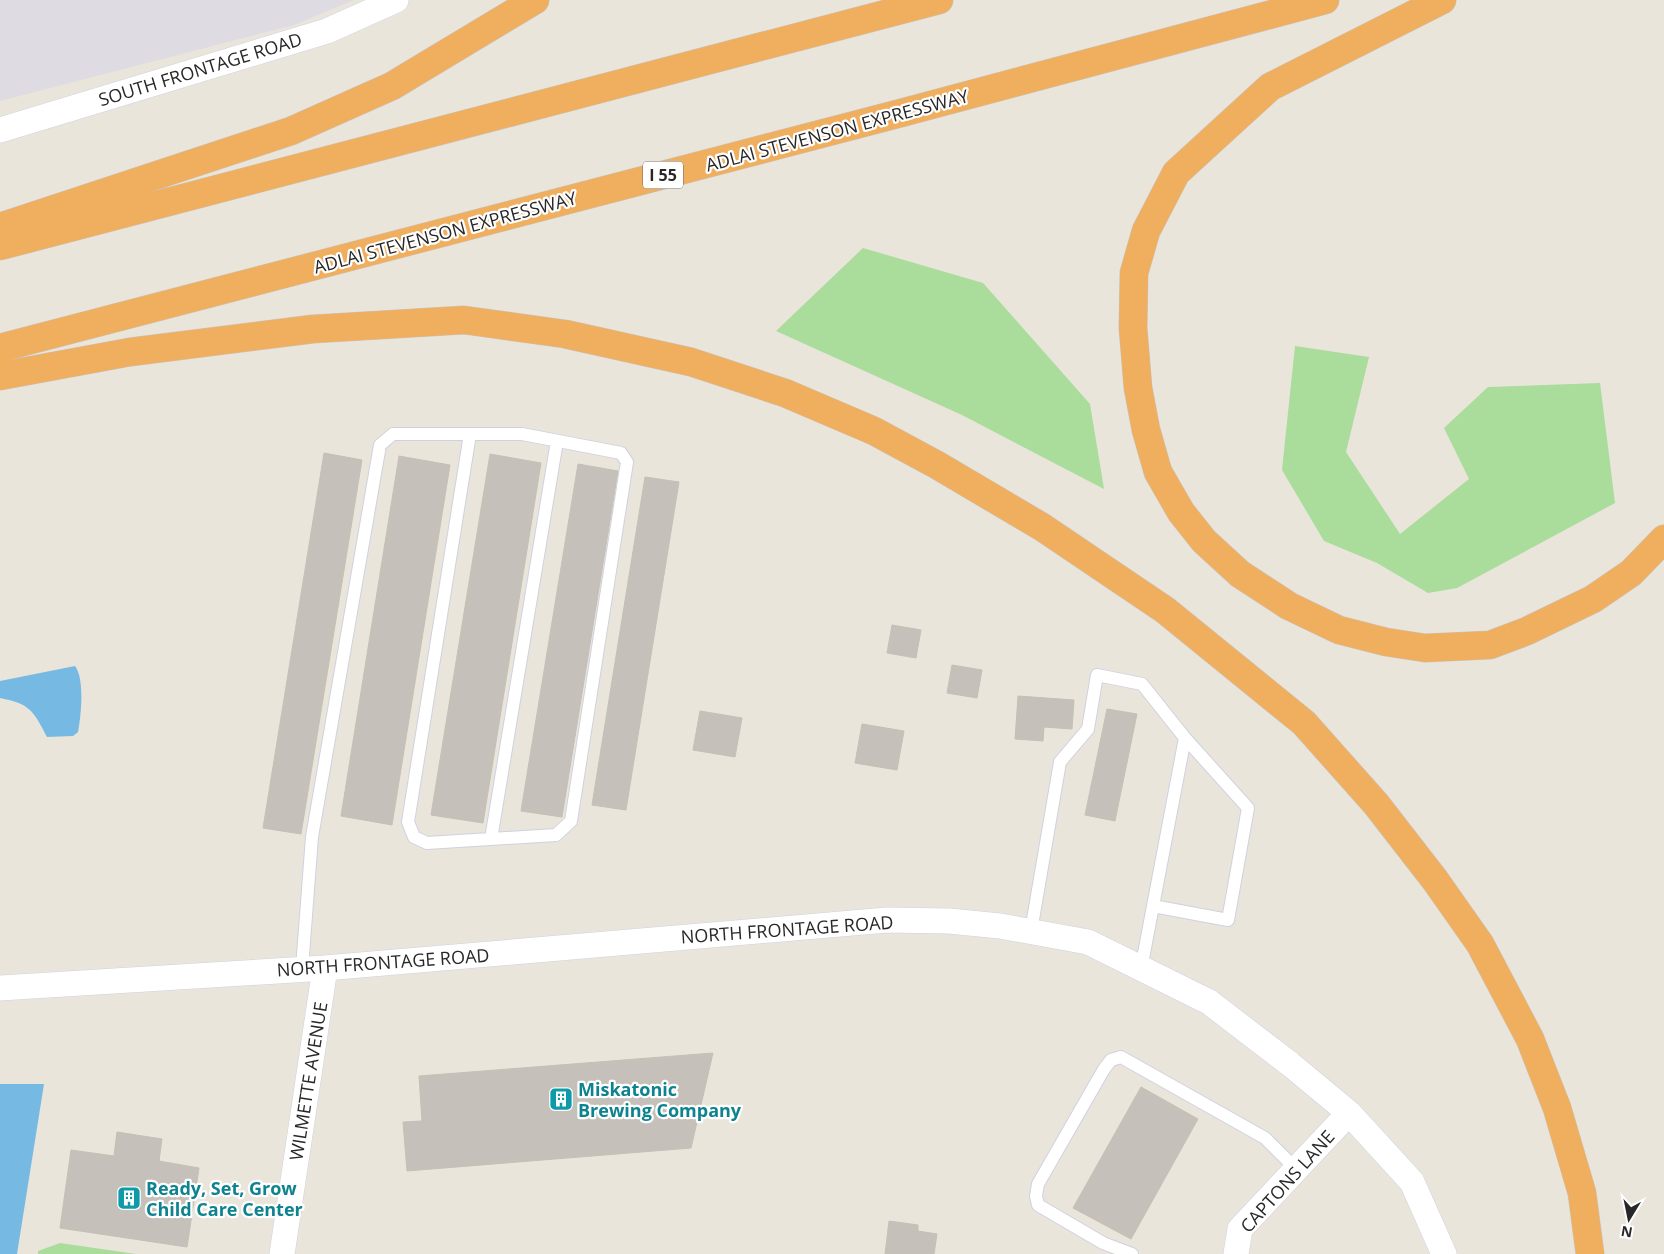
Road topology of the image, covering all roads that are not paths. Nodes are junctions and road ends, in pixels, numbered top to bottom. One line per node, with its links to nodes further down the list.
1 (396, 0): 6 (street, SOUTH FRONTAGE ROAD)
2 (535, 0): 7 (highway)
3 (939, 0): 8 (highway)
4 (1325, 0): 9 (highway, ADLAI STEVENSON EXPRESSWAY / I 55)
5 (1442, 0): 13 (highway)
6 (0, 130)
7 (0, 227)
8 (0, 246)
9 (0, 348)
10 (0, 376): 27 (highway)
11 (470, 434): 12 (lane); 15 (lane); 18 (lane)
12 (557, 441): 15 (lane); 15 (lane)
13 (1664, 539)
14 (1185, 738): 16 (lane); 16 (lane); 17 (lane)
15 (491, 839)
16 (1153, 906): 19 (lane)
17 (1031, 931): 18 (street, NORTH FRONTAGE ROAD); 19 (street, NORTH FRONTAGE ROAD)
18 (314, 968): 20 (street, NORTH FRONTAGE ROAD); 23 (street, WILMETTE AVENUE)
19 (1141, 969): 21 (street, NORTH FRONTAGE ROAD)
20 (0, 988)
21 (1349, 1113): 22 (street, CAPTONS LANE); 26 (street, NORTH FRONTAGE ROAD)
22 (1296, 1169): 24 (lane); 25 (street, CAPTONS LANE)
23 (282, 1254)
24 (1132, 1254)
25 (1236, 1254)
26 (1444, 1254)
27 (1590, 1254)

